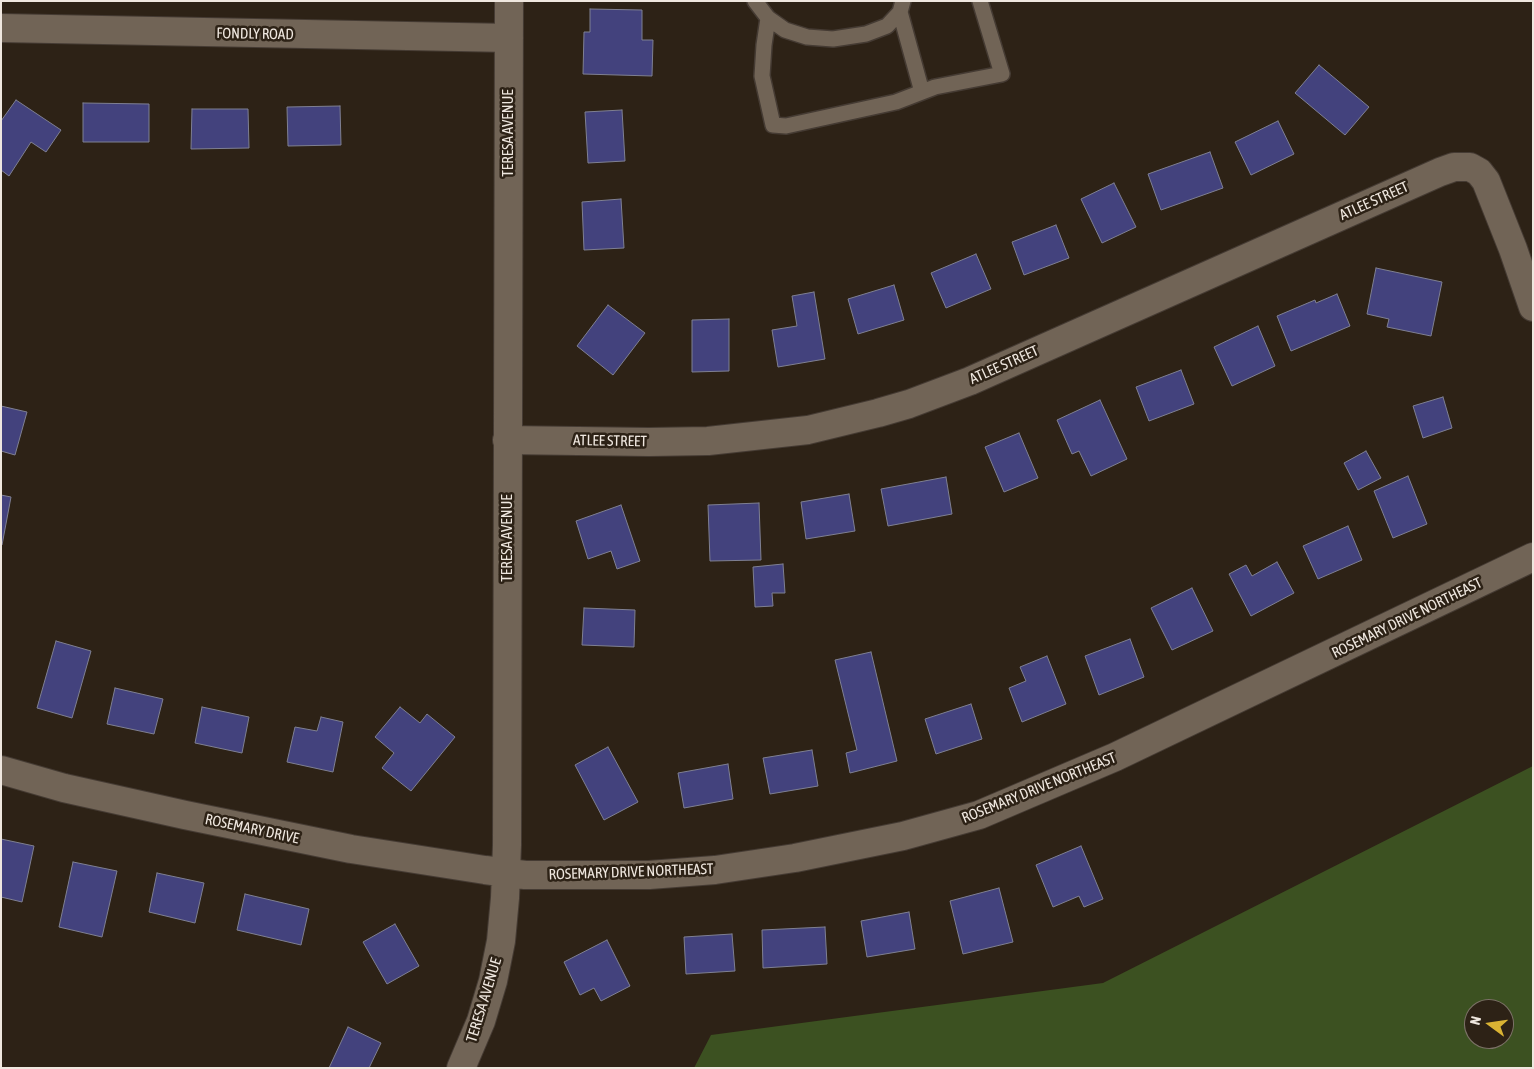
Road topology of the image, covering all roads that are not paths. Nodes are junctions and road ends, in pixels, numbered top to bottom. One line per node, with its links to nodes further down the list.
1 (509, 1): 7 (street, TERESA AVENUE)
2 (755, 1): 5 (lane)
3 (980, 1): 8 (lane)
4 (901, 7): 5 (lane); 8 (lane)
5 (768, 18): 8 (lane)
6 (1, 28): 7 (street, FONDLY ROAD)
7 (509, 38): 10 (street, TERESA AVENUE)
8 (922, 92)
9 (1533, 308): 10 (street, ATLEE STREET)
10 (507, 440): 13 (street, TERESA AVENUE)
11 (1533, 557): 13 (street, ROSEMARY DRIVE NORTHEAST)
12 (1, 770): 13 (street, ROSEMARY DRIVE)
13 (506, 873): 14 (street, TERESA AVENUE)
14 (460, 1068)

